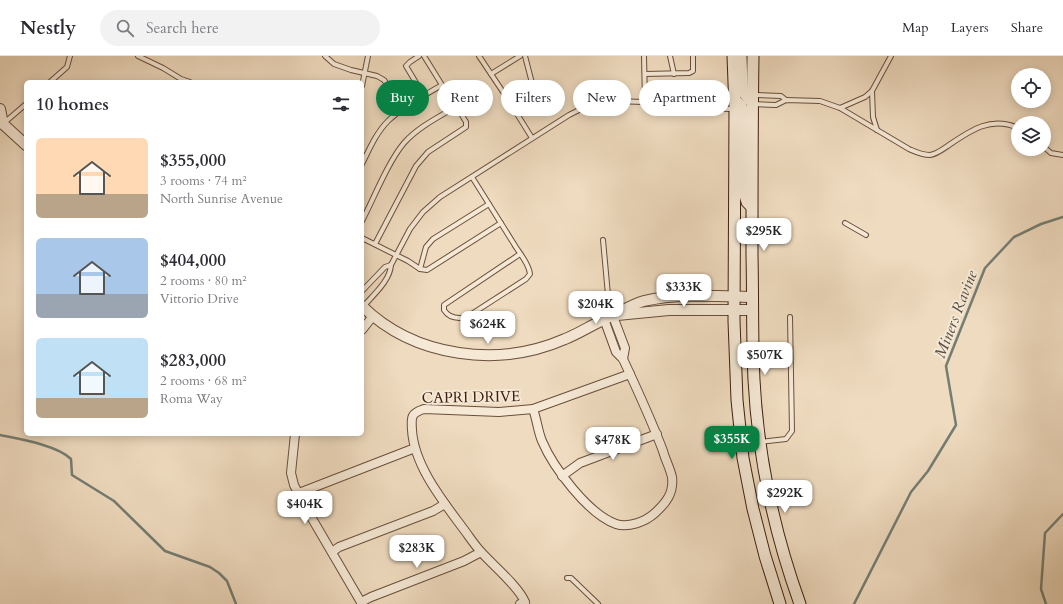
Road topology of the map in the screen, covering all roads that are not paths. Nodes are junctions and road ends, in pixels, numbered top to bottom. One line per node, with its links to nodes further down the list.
1 (70, 56): 21 (lane)
2 (138, 56): 22 (lane)
3 (325, 56): 17 (lane)
4 (368, 56): 17 (lane)
5 (418, 56): 25 (lane)
6 (424, 56): 26 (lane)
7 (479, 56): 18 (lane)
8 (520, 56): 18 (lane)
9 (525, 56): 27 (lane)
10 (644, 56): 19 (lane)
11 (670, 56): 20 (lane)
12 (693, 56): 20 (lane)
13 (733, 56): 36 (main road)
14 (741, 56): 31 (main road)
15 (753, 56): 31 (main road)
16 (891, 56): 30 (lane)
17 (365, 73): 23 (lane); 24 (lane)
18 (491, 74): 29 (lane)
19 (645, 74): 20 (lane); 28 (lane)
20 (674, 74)
21 (52, 80)
22 (182, 80)
23 (363, 80)
24 (384, 80)
25 (414, 80)
26 (439, 80)
27 (531, 80)
28 (645, 80)
29 (501, 89)
30 (872, 91): 38 (lane); 46 (lane)
31 (753, 100): 32 (lane); 32 (lane); 54 (main road)
32 (786, 100): 38 (lane)
33 (639, 102): 47 (lane)
34 (730, 104): 36 (lane)
35 (730, 104): 36 (lane)
36 (735, 104): 54 (main road); 67 (main road)
37 (24, 106): 44 (lane)
38 (840, 108): 46 (lane)
39 (0, 109): 44 (street)
40 (395, 116): 51 (lane)
41 (440, 116): 55 (lane)
42 (463, 116): 61 (lane)
43 (518, 116): 47 (lane)
44 (1, 124): 48 (street)
45 (1011, 127): 46 (lane)
46 (878, 130)
47 (532, 138): 52 (lane)
48 (24, 143)
49 (1051, 153): 50 (lane)
50 (1063, 155)
51 (364, 160)
52 (472, 177): 53 (lane); 63 (lane)
53 (489, 204): 57 (lane); 65 (lane)
54 (752, 208): 68 (main road)
55 (364, 217)
56 (844, 223): 58 (lane)
57 (501, 224): 62 (lane); 65 (lane)
58 (866, 235)
59 (364, 239): 61 (lane)
60 (603, 240): 72 (lane)
61 (375, 244): 63 (lane)
62 (520, 254): 62 (lane)
63 (396, 255): 64 (lane); 65 (lane)
64 (391, 265): 66 (lane); 70 (lane)
65 (420, 269)
66 (364, 289)
67 (734, 297): 68 (street); 71 (main road); 72 (street)
68 (752, 297): 69 (main road)
69 (753, 310): 71 (street); 81 (main road)
70 (365, 311): 72 (street)
71 (734, 311): 72 (street); 89 (main road)
72 (609, 314): 74 (street); 75 (street)
73 (790, 317): 81 (lane)
74 (623, 341): 75 (street); 76 (street)
75 (613, 344): 76 (street)
76 (624, 359): 77 (street)
77 (630, 374): 78 (street, CAPRI DRIVE); 79 (street)
78 (533, 409): 82 (street, CAPRI DRIVE); 83 (street)
79 (657, 434): 83 (street); 83 (street)
80 (295, 436): 84 (street)
81 (760, 442): 93 (main road)
82 (415, 448): 84 (street); 85 (street, CAPRI DRIVE)
83 (562, 476)
84 (299, 494): 86 (street)
85 (445, 504): 86 (street); 87 (street, CAPRI DRIVE)
86 (332, 552): 90 (street)
87 (481, 552): 90 (street); 91 (street, CAPRI DRIVE)
88 (567, 578): 92 (lane)
89 (780, 602)
90 (362, 603)
91 (522, 603)
92 (598, 604)
93 (800, 604)

